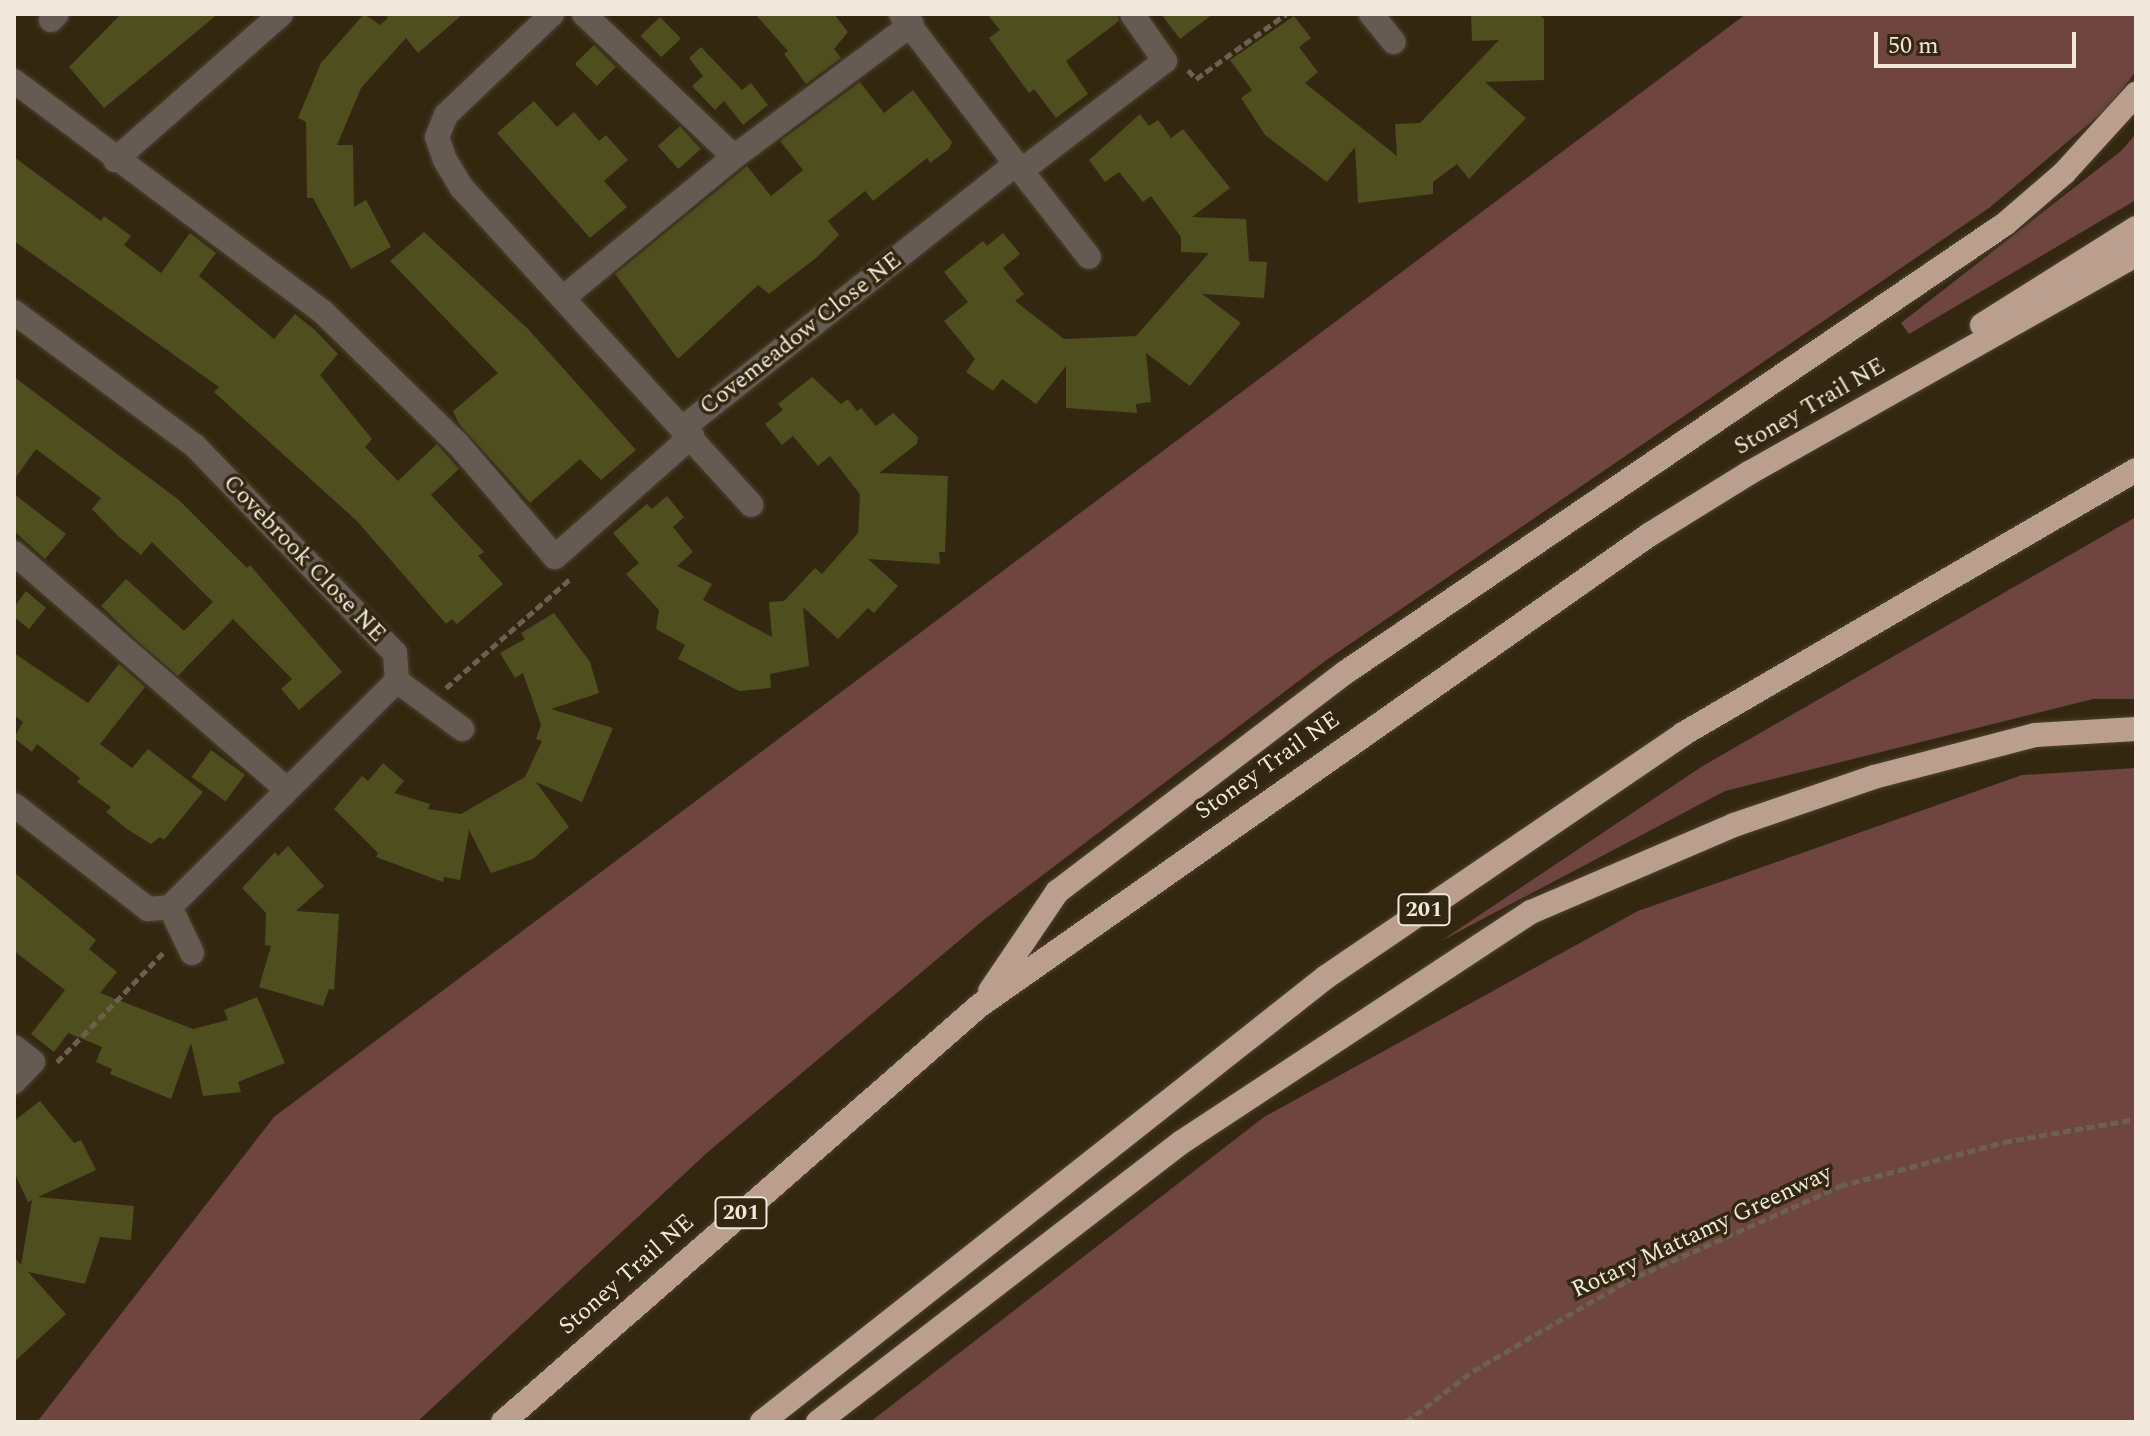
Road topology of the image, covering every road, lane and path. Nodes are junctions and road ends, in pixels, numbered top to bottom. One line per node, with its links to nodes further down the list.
1 (281, 14): 11 (street)
2 (552, 14): 16 (street, Covemeadow Close NE)
3 (584, 14): 10 (street)
4 (1132, 14): 12 (street, Covemeadow Close NE)
5 (1371, 14): 7 (street)
6 (906, 19): 10 (street); 12 (street)
7 (1394, 42)
8 (14, 81): 11 (street)
9 (2136, 94): 30 (highway)
10 (734, 157): 16 (street)
11 (115, 160): 18 (street)
12 (1018, 168): 15 (street); 18 (street, Covemeadow Close NE)
13 (2136, 228): 20 (highway)
14 (2136, 255): 20 (highway, Stoney Trail NE / 201)
15 (1089, 257)
16 (563, 298): 18 (street, Covemeadow Close NE)
17 (14, 312): 23 (street, Covebrook Close NE)
18 (688, 432): 21 (street)
19 (2136, 470): 36 (highway, 201)
20 (1749, 473): 30 (highway, Stoney Trail NE / 201)
21 (751, 505)
22 (14, 553): 26 (street)
23 (397, 681): 24 (street); 26 (street)
24 (462, 729)
25 (2136, 729): 37 (highway)
26 (286, 789): 28 (street)
27 (14, 805): 28 (street)
28 (170, 907): 29 (street)
29 (187, 944): 32 (path)
30 (979, 1006): 35 (highway, Stoney Trail NE / 201)
31 (14, 1047): 33 (street)
32 (45, 1074)
33 (14, 1082)
34 (2136, 1119): 38 (path, Rotary Mattamy Greenway)
35 (503, 1422)
36 (762, 1422)
37 (818, 1422)
38 (1406, 1422)

